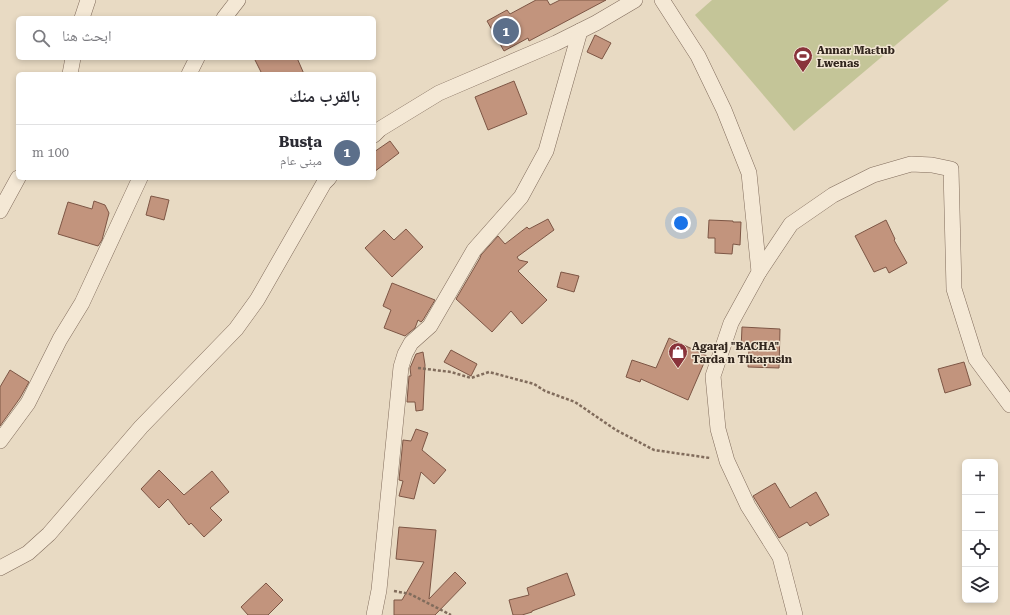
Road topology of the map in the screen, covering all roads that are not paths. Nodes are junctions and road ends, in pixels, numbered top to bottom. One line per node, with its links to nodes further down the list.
1 (88, 0): 5 (street)
2 (238, 0): 6 (street)
3 (635, 0): 7 (street)
4 (662, 0): 17 (street)
5 (83, 16)
6 (226, 16)
7 (580, 31): 12 (street); 21 (street)
8 (73, 60): 10 (street)
9 (196, 60): 11 (street)
10 (70, 72)
11 (190, 72)
12 (376, 132)
13 (17, 180): 16 (street)
14 (139, 180): 19 (street)
15 (327, 180): 20 (street)
16 (0, 211)
17 (759, 272): 18 (street); 22 (street)
18 (1010, 405)
19 (0, 441)
20 (0, 568)
21 (374, 615)
22 (795, 615)

